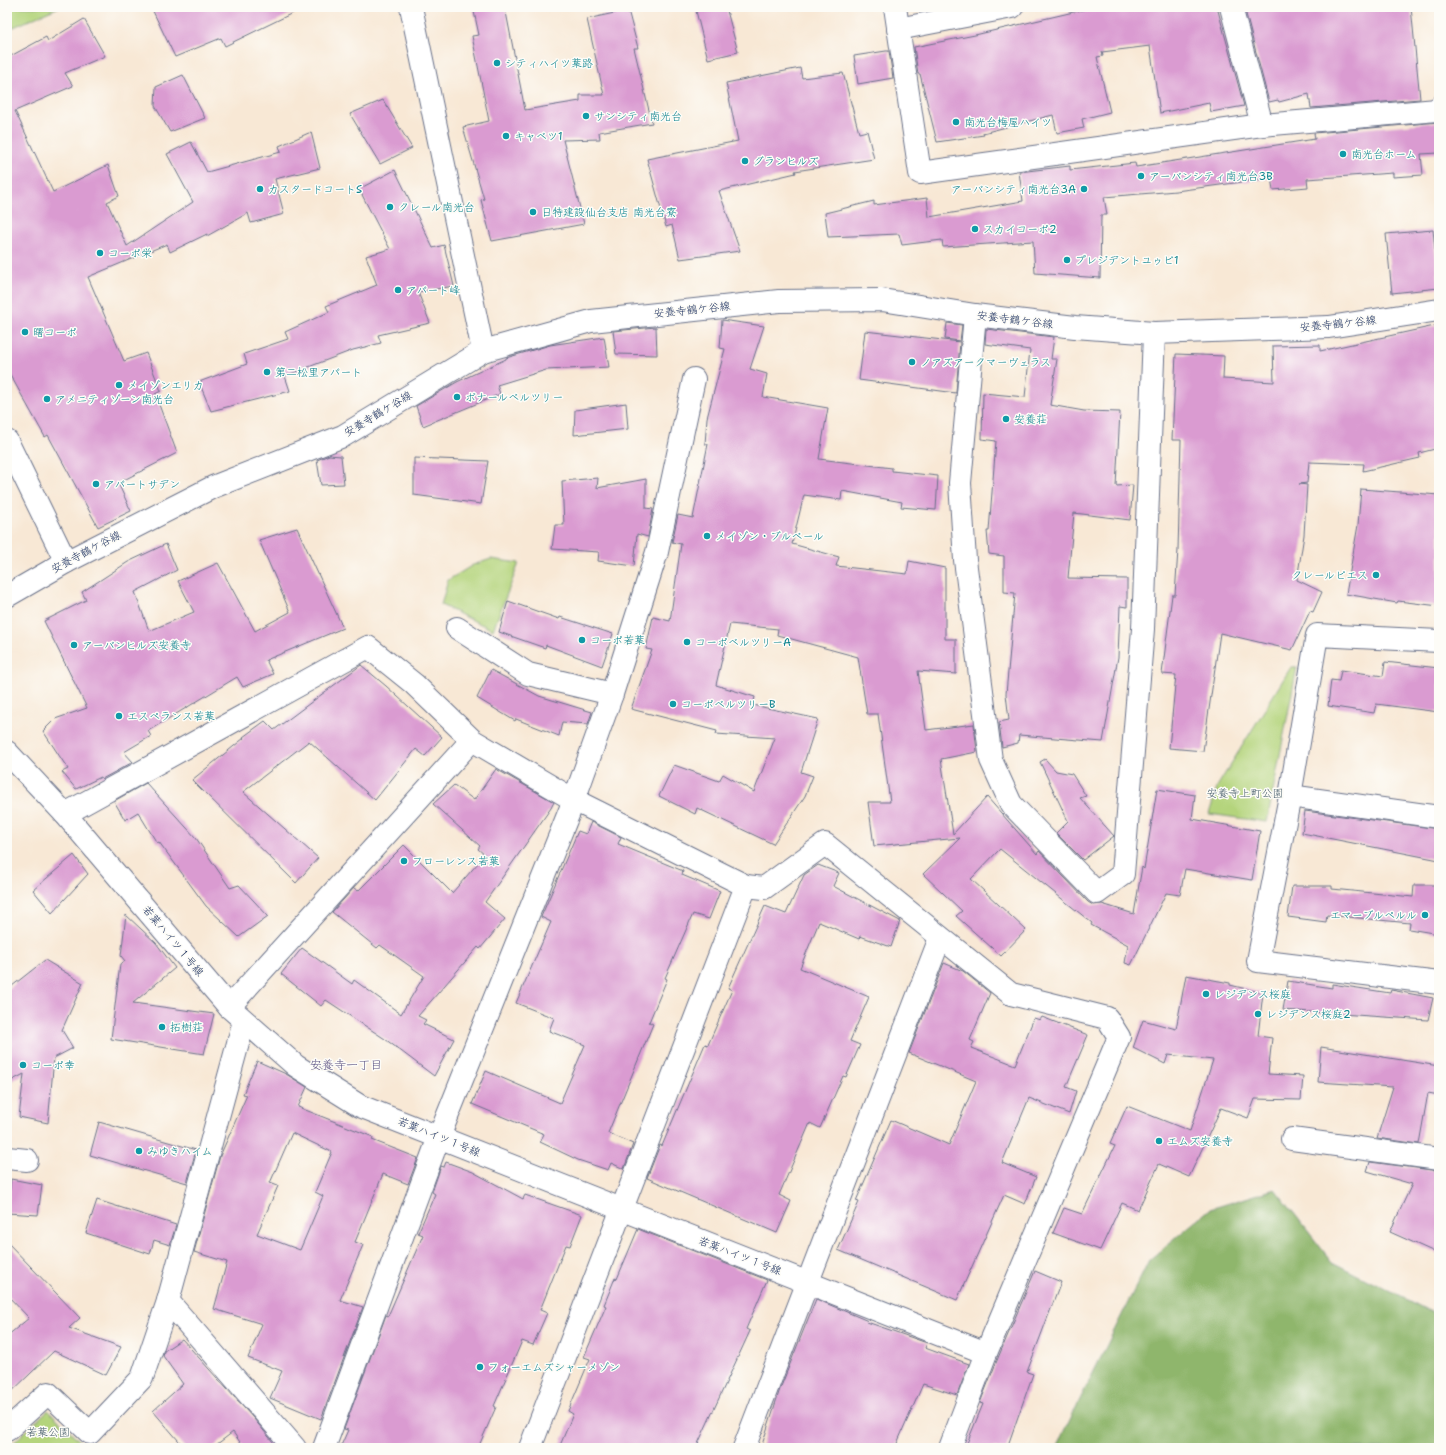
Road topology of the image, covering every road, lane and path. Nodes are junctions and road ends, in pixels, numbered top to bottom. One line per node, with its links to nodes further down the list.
1 (411, 7): 11 (street)
2 (895, 7): 5 (street)
3 (1012, 7): 5 (street)
4 (1230, 7): 7 (street)
5 (898, 29): 7 (street)
6 (1439, 107): 7 (street)
7 (1262, 125)
8 (1439, 310): 10 (street, 安養寺鶴ケ谷線)
9 (974, 315): 10 (street, 安養寺鶴ケ谷線); 10 (street); 11 (street, 安養寺鶴ケ谷線)
10 (1154, 333)
11 (483, 351): 14 (street, 安養寺鶴ケ谷線)
12 (694, 379): 18 (street)
13 (7, 441): 14 (street)
14 (66, 562): 15 (street, 安養寺鶴ケ谷線)
15 (7, 596)
16 (456, 628): 18 (street)
17 (1439, 641): 21 (street)
18 (612, 694): 22 (street)
19 (472, 740): 22 (street); 23 (street); 28 (street)
20 (7, 752): 23 (street, 若葉ハイツ１号線)
21 (1290, 796): 24 (street); 27 (street)
22 (574, 800): 25 (street); 30 (street)
23 (65, 814): 28 (street, 若葉ハイツ１号線)
24 (1439, 817)
25 (746, 886): 26 (street); 33 (street)
26 (940, 938): 34 (street); 36 (street)
27 (1439, 982)
28 (229, 1007): 29 (street, 若葉ハイツ１号線)
29 (244, 1022): 30 (street, 若葉ハイツ１号線); 35 (street)
30 (439, 1138): 33 (street, 若葉ハイツ１号線); 40 (street)
31 (1292, 1139): 32 (street)
32 (1439, 1158)
33 (622, 1209): 34 (street, 若葉ハイツ１号線); 41 (street)
34 (808, 1282): 36 (street, 若葉ハイツ１号線); 42 (street)
35 (168, 1301): 38 (street); 39 (street)
36 (986, 1352): 43 (street)
37 (7, 1430): 38 (street)
38 (91, 1441)
39 (295, 1448)
40 (324, 1448)
41 (530, 1448)
42 (744, 1448)
43 (950, 1448)

